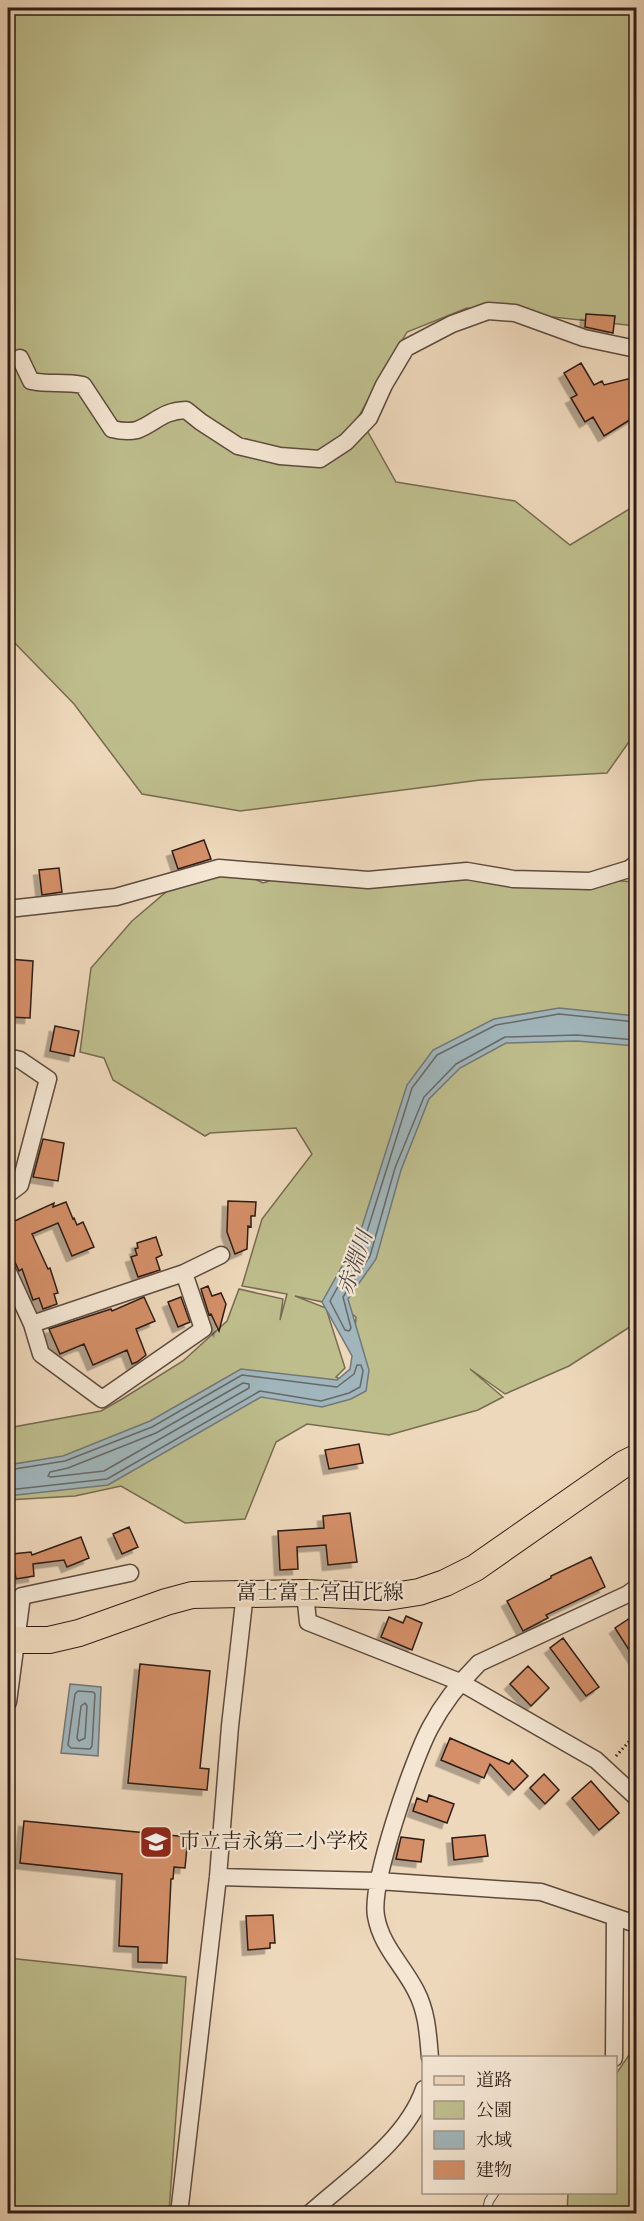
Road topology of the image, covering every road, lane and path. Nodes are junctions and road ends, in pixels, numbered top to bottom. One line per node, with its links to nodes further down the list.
1 (636, 349): 2 (street)
2 (20, 358)
3 (636, 864): 4 (street)
4 (8, 909)
5 (8, 1057): 6 (street)
6 (8, 1194)
7 (221, 1255): 9 (street)
8 (8, 1272): 10 (street)
9 (184, 1273): 10 (street); 10 (street)
10 (32, 1324)
11 (636, 1458): 15 (main road, 富士富士宮由比線)
12 (130, 1573): 16 (street)
13 (636, 1588): 17 (street)
14 (245, 1593): 15 (main road, 富士富士宮由比線); 16 (main road, 富士富士宮由比線); 22 (street)
15 (305, 1593): 17 (street)
16 (12, 1639): 18 (street)
17 (460, 1682): 20 (street); 23 (street)
18 (8, 1702)
19 (636, 1734): 20 (path)
20 (604, 1768): 21 (street)
21 (636, 1797)
22 (218, 1877): 23 (street); 30 (street)
23 (378, 1881): 24 (street); 26 (street)
24 (615, 1917): 25 (street); 27 (street)
25 (636, 1924)
26 (430, 2056)
27 (614, 2056)
28 (422, 2091): 31 (street)
29 (494, 2194): 32 (lane)
30 (179, 2214)
31 (309, 2214)
32 (486, 2214)

